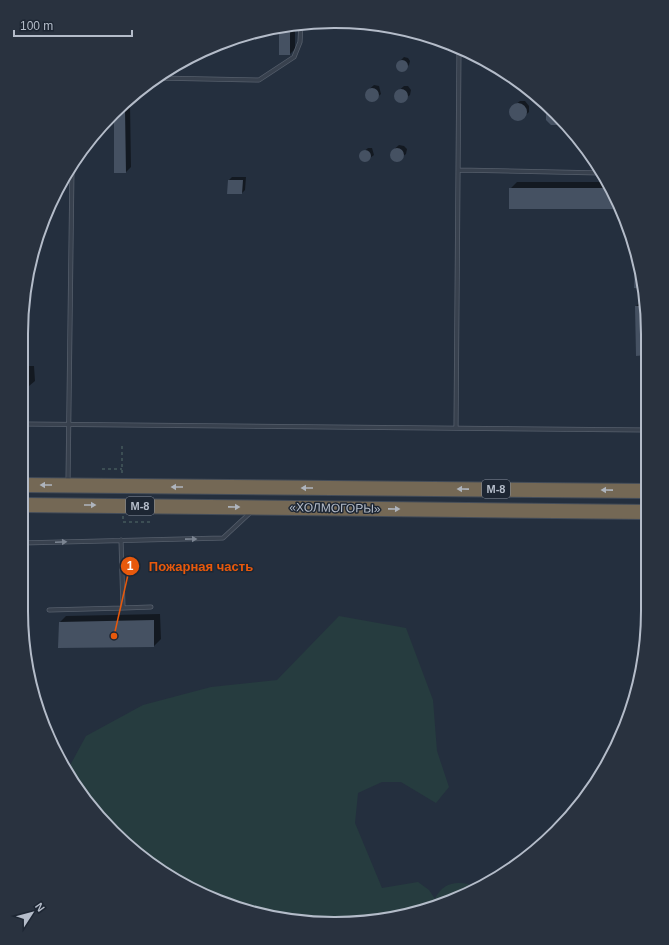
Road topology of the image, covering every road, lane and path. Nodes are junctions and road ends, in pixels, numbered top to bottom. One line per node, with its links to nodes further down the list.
1 (301, 30): 3 (lane)
2 (459, 54): 4 (lane)
3 (167, 78)
4 (458, 170): 5 (lane); 9 (lane)
5 (595, 173)
6 (72, 177): 8 (lane)
7 (28, 424): 8 (lane)
8 (69, 424): 9 (lane); 14 (lane)
9 (456, 428): 10 (lane)
10 (641, 430)
11 (102, 469): 12 (path)
12 (122, 469)
13 (28, 485): 14 (highway, «ХОЛМОГОРЫ» / М-8, one-way to 13)
14 (68, 485): 15 (highway, «ХОЛМОГОРЫ» / М-8, one-way to 14)
15 (256, 487): 16 (highway, «ХОЛМОГОРЫ» / М-8, one-way to 15); 18 (highway)
16 (641, 491)
17 (28, 505): 18 (highway, «ХОЛМОГОРЫ» / М-8, one-way to 18)
18 (257, 507): 19 (highway, «ХОЛМОГОРЫ» / М-8, one-way to 19); 20 (lane, one-way to 18)
19 (641, 512)
20 (121, 540): 21 (lane, one-way to 20); 23 (lane)
21 (28, 544)
22 (151, 607): 23 (lane)
23 (123, 608): 24 (lane)
24 (49, 610)

